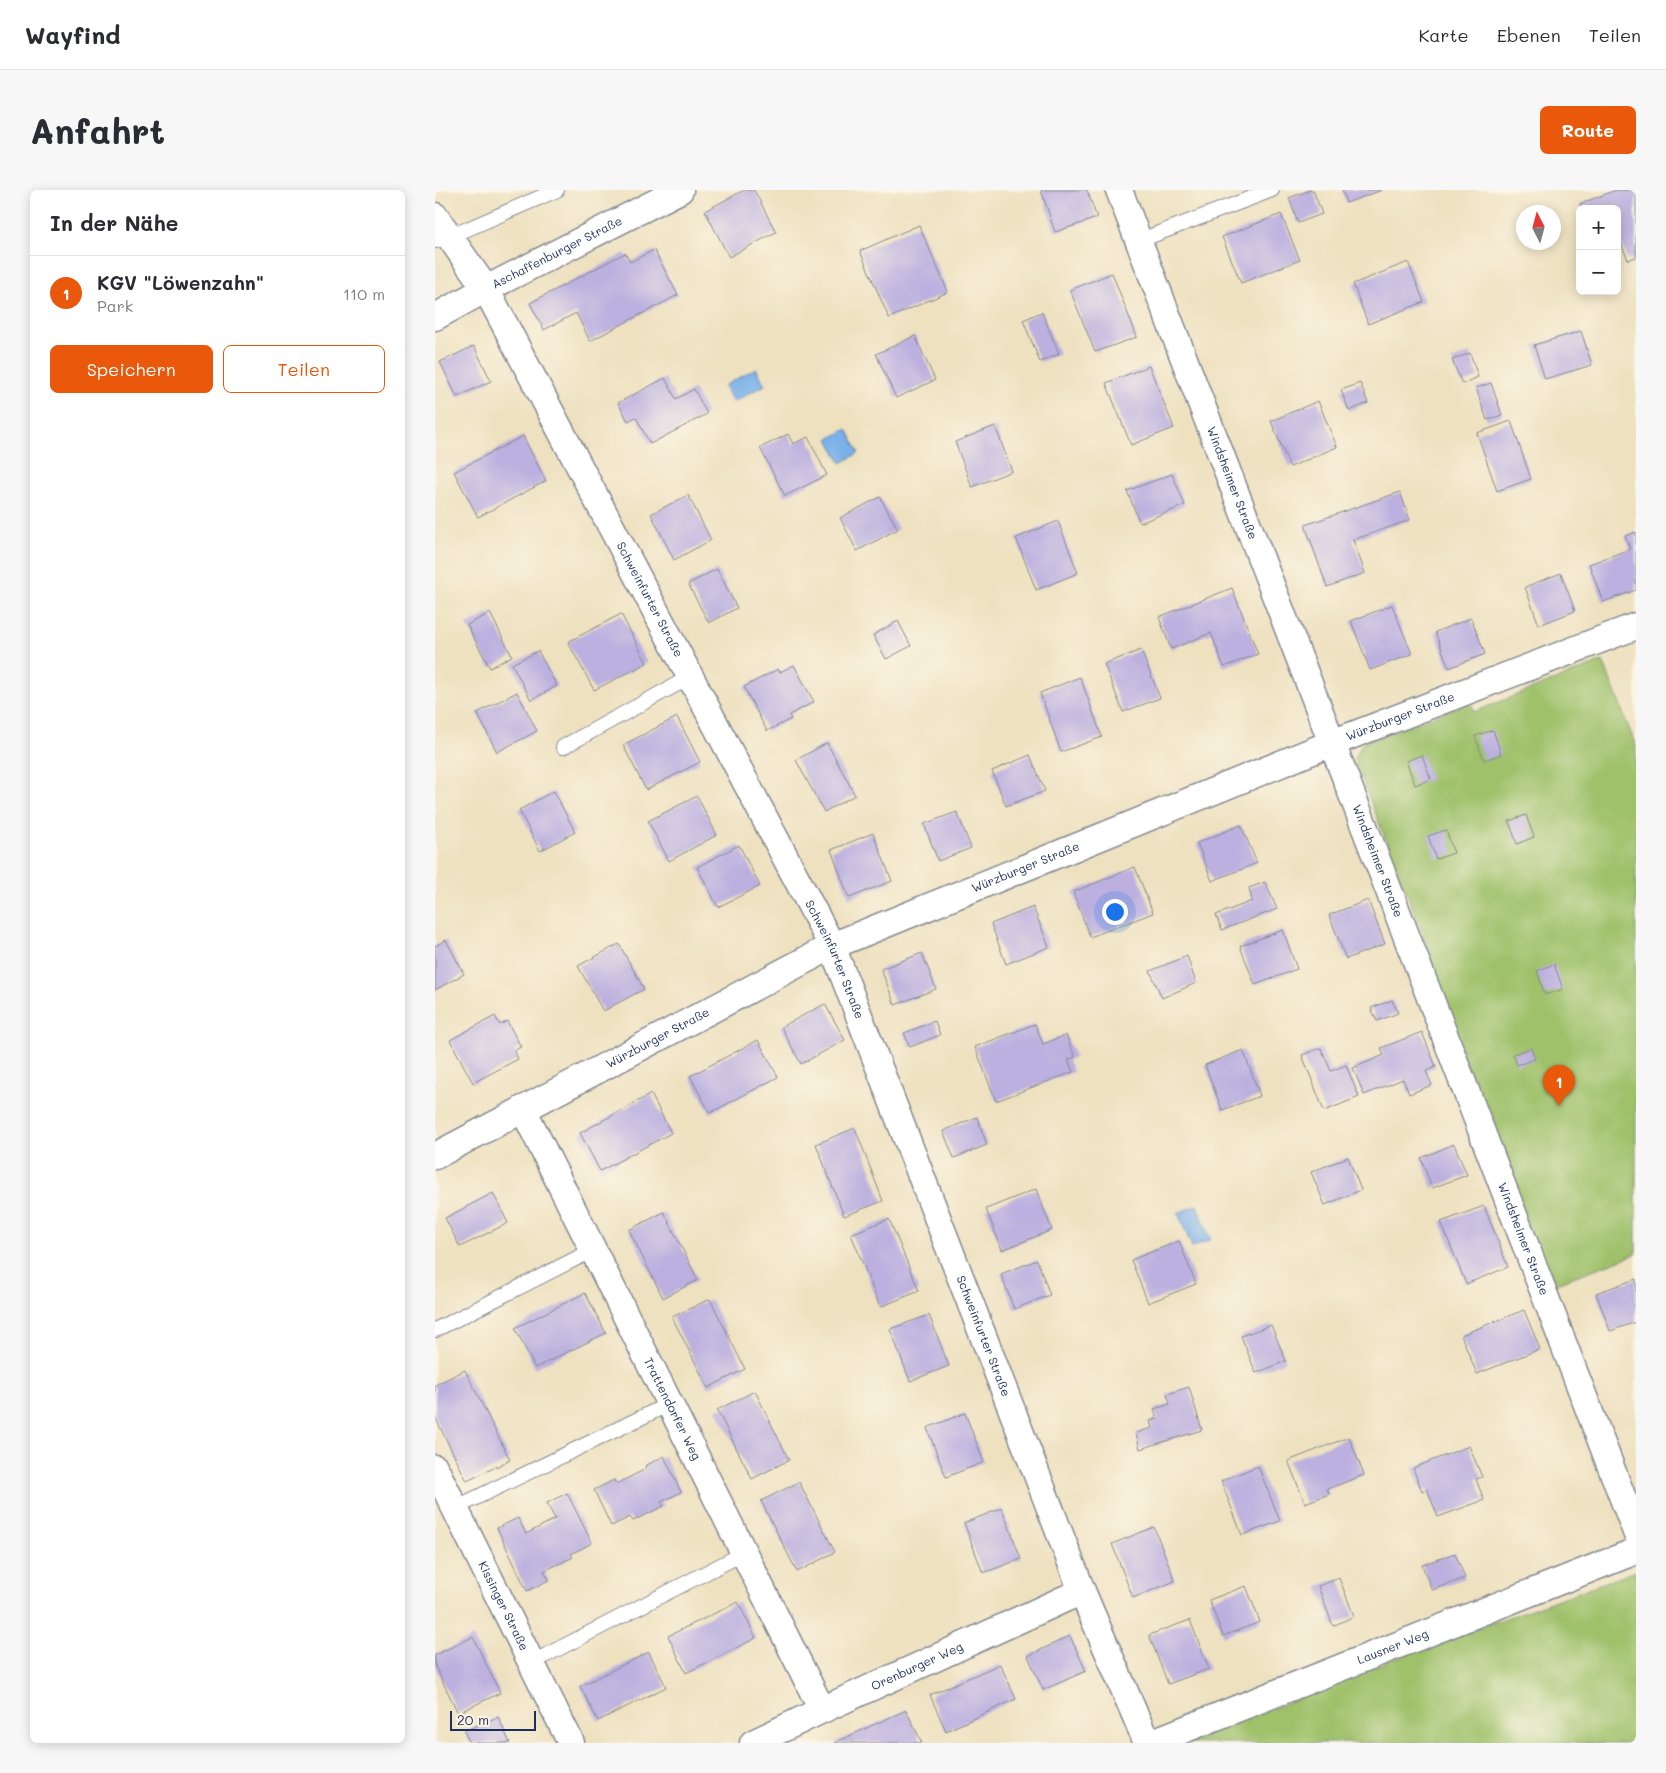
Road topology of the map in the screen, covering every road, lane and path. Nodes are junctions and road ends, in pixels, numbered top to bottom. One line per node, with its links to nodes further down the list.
1 (557, 190): 5 (lane)
2 (680, 190): 7 (street, Aschaffenburger Straße)
3 (1119, 190): 6 (street, Windsheimer Straße)
4 (1272, 190): 6 (lane)
5 (440, 231): 7 (street, Schweinfurter Straße)
6 (1138, 241): 11 (street, Windsheimer Straße)
7 (486, 289): 8 (street, Aschaffenburger Straße); 10 (street, Schweinfurter Straße)
8 (435, 317)
9 (1636, 626): 11 (street, Würzburger Straße)
10 (690, 676): 12 (lane); 13 (street, Schweinfurter Straße)
11 (1332, 743): 13 (street, Würzburger Straße); 21 (street, Windsheimer Straße)
12 (563, 747)
13 (832, 946): 14 (street, Würzburger Straße); 24 (street, Schweinfurter Straße)
14 (523, 1109): 15 (street, Würzburger Straße); 16 (street, Trattendorfer Weg)
15 (435, 1156)
16 (593, 1250): 17 (lane); 18 (street, Trattendorfer Weg)
17 (435, 1330)
18 (669, 1404): 20 (lane); 23 (street, Trattendorfer Weg)
19 (435, 1468): 20 (street, Kissinger Straße)
20 (455, 1508): 25 (street, Kissinger Straße)
21 (1636, 1532)
22 (1636, 1552): 30 (street, Lausner Weg)
23 (744, 1553): 25 (lane); 26 (street, Trattendorfer Weg)
24 (1082, 1592): 26 (street, Orenburger Weg); 29 (street, Schweinfurter Straße)
25 (531, 1663): 27 (street, Kissinger Straße)
26 (822, 1710): 28 (street, Orenburger Weg)
27 (571, 1743)
28 (753, 1743)
29 (1147, 1743)
30 (1151, 1743)

